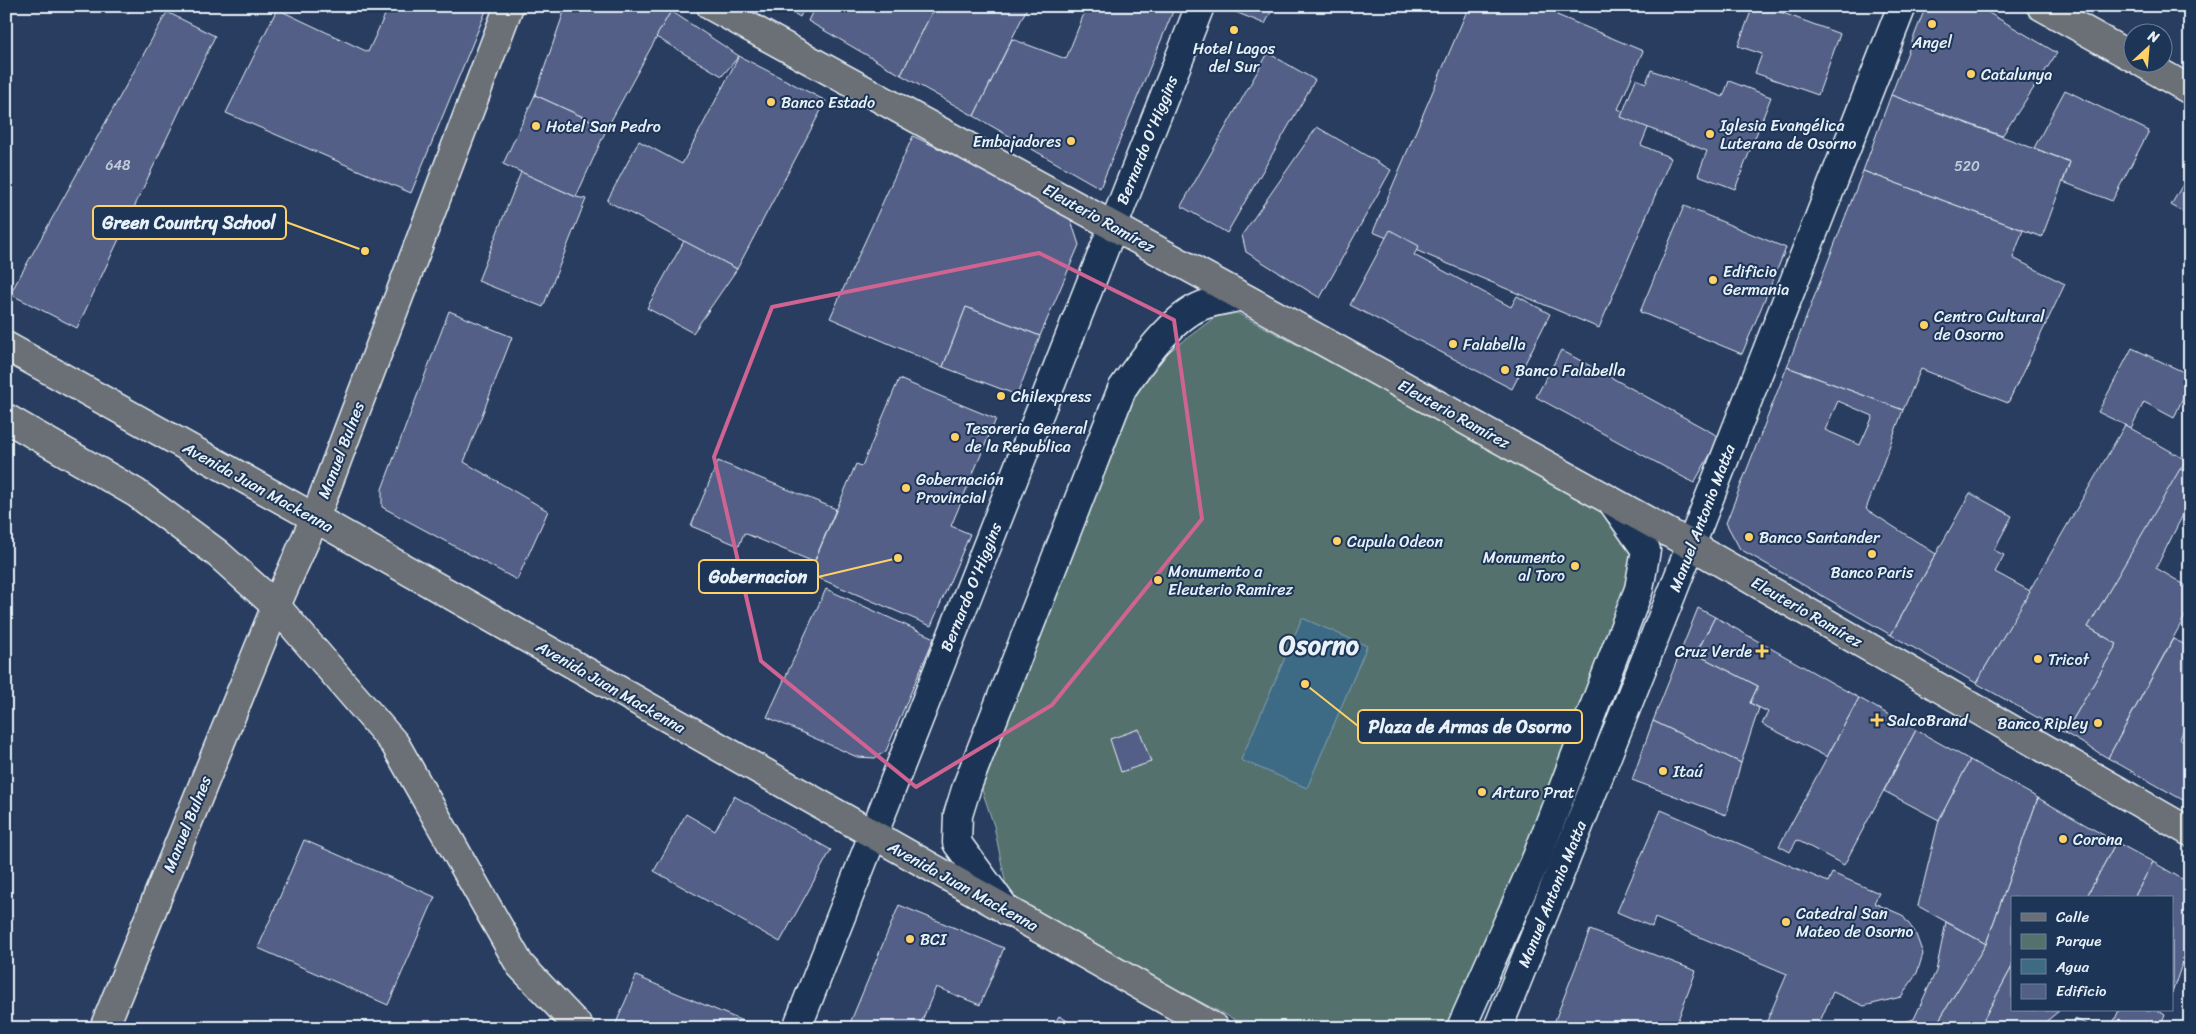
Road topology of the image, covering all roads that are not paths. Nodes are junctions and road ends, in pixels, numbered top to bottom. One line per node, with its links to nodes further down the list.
1 (509, 6): 14 (main road, Manuel Bulnes)
2 (711, 6): 9 (main road, Eleuterio Ramírez)
3 (1200, 6): 9 (street, Bernardo O'Higgins)
4 (1902, 6): 15 (street, Manuel Antonio Matta)
5 (2041, 6): 6 (main road)
6 (2124, 52)
7 (2158, 72): 8 (main road)
8 (2190, 90)
9 (1113, 226): 10 (main road, Eleuterio Ramírez); 18 (street, Bernardo O'Higgins)
10 (1240, 296): 13 (main road, Eleuterio Ramírez); 19 (street)
11 (6, 346): 14 (main road, Avenida Juan Mackenna)
12 (6, 418): 16 (main road)
13 (1613, 503): 15 (main road, Eleuterio Ramírez); 24 (street, Manuel Antonio Matta)
14 (315, 518): 16 (main road, Manuel Bulnes); 18 (main road, Avenida Juan Mackenna)
15 (1691, 545): 17 (main road, Eleuterio Ramírez); 25 (street, Manuel Antonio Matta)
16 (276, 606): 20 (main road, Manuel Bulnes); 21 (main road)
17 (2190, 832)
18 (873, 836): 19 (main road, Avenida Juan Mackenna); 22 (street, Bernardo O'Higgins)
19 (1007, 910): 23 (main road, Avenida Juan Mackenna)
20 (104, 1028)
21 (580, 1028)
22 (797, 1028)
23 (1215, 1028)
24 (1461, 1028)
25 (1498, 1028)

